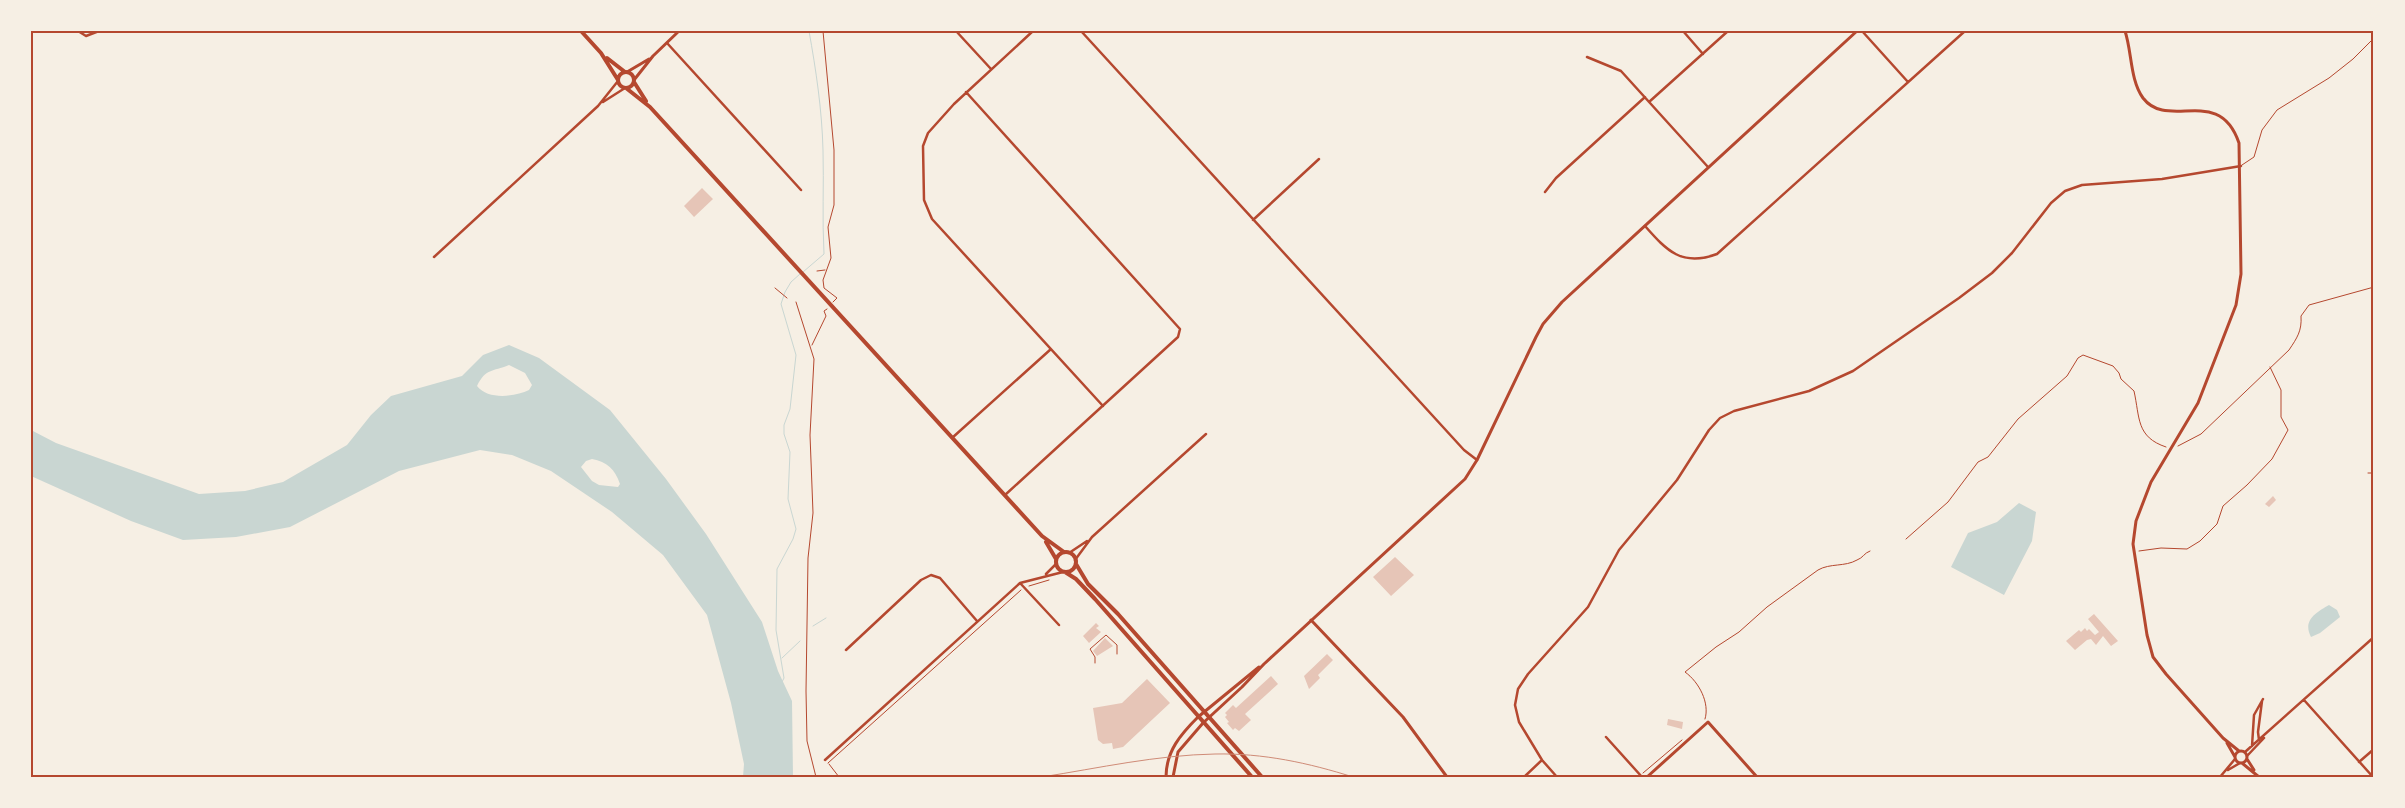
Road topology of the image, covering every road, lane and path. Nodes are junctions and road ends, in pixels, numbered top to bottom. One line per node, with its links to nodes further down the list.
1 (78, 31): 2 (street)
2 (99, 31)
3 (581, 31): 17 (highway)
4 (680, 31): 16 (street)
5 (823, 31): 40 (path)
6 (956, 31): 21 (street)
7 (1033, 31): 21 (street)
8 (1081, 31): 37 (street)
9 (1683, 31): 18 (street)
10 (1728, 31): 18 (street)
11 (1857, 31): 34 (street)
12 (1862, 31): 25 (street)
13 (1965, 31): 25 (street)
14 (2125, 31): 33 (street)
15 (2374, 38): 33 (lane)
16 (667, 43): 19 (street); 35 (street)
17 (601, 53): 22 (highway); 23 (highway)
18 (1703, 54): 29 (street)
19 (654, 56): 22 (street); 24 (street)
20 (1587, 57): 28 (street)
21 (991, 69): 27 (street)
22 (626, 72): 23 (highway); 24 (highway)
23 (618, 80): 26 (highway); 30 (street)
24 (634, 81): 26 (highway); 31 (highway)
25 (1908, 82): 38 (street)
26 (625, 88): 30 (street); 31 (highway)
27 (966, 92): 49 (street); 51 (street)
28 (1645, 97): 29 (street); 36 (street)
29 (1649, 102): 34 (street)
30 (598, 106): 39 (street)
31 (650, 107): 53 (highway)
32 (1319, 159): 37 (street)
33 (2241, 166): 54 (street); 98 (street)
34 (1708, 167): 38 (street)
35 (801, 190)
36 (1545, 192)
37 (1254, 220): 55 (street)
38 (1644, 225): 55 (street)
39 (434, 257)
40 (826, 270): 41 (path); 45 (path)
41 (817, 271)
42 (2374, 287): 50 (path)
43 (775, 288): 44 (path)
44 (787, 298)
45 (834, 301)
46 (796, 302): 48 (path)
47 (824, 311): 48 (path)
48 (812, 346): 105 (path)
49 (1050, 349): 51 (street); 53 (street)
50 (2270, 368): 54 (path); 63 (path)
51 (1103, 406): 58 (street)
52 (1206, 434): 60 (street)
53 (952, 438): 58 (highway)
54 (2170, 447): 61 (path); 89 (street)
55 (1477, 460): 72 (street)
56 (2368, 473): 57 (path)
57 (2374, 473)
58 (1004, 496): 59 (highway)
59 (1042, 536): 64 (highway); 65 (highway)
60 (1092, 537): 64 (street); 66 (street)
61 (1906, 539)
62 (1870, 551): 84 (path)
63 (2139, 551)
64 (1067, 553): 65 (highway); 66 (highway)
65 (1056, 562): 67 (highway); 68 (street)
66 (1075, 562): 67 (highway); 81 (highway)
67 (1064, 572): 68 (street); 82 (highway)
68 (1042, 576): 70 (street)
69 (1054, 578): 71 (path)
70 (1020, 583): 71 (street); 73 (street)
71 (1024, 588): 74 (street); 101 (path)
72 (1311, 620): 79 (street); 111 (street)
73 (976, 621): 76 (street); 97 (street)
74 (1059, 625)
75 (2374, 637): 80 (street)
76 (846, 650)
77 (1117, 654): 78 (lane)
78 (1095, 663)
79 (1264, 664): 81 (street); 83 (street)
80 (2304, 700): 86 (street); 99 (street)
81 (1204, 710): 82 (street); 83 (highway)
82 (1198, 716): 85 (highway); 107 (street)
83 (1210, 716): 85 (street); 110 (highway)
84 (1707, 721): 114 (street); 115 (street)
85 (1203, 722): 108 (street); 109 (highway)
86 (2270, 731): 90 (street); 96 (street)
87 (1606, 737): 104 (street)
88 (1684, 738): 104 (path)
89 (2223, 738): 93 (street); 95 (street)
90 (2259, 740): 91 (street); 91 (street)
91 (2252, 746): 94 (street)
92 (2374, 749): 99 (street)
93 (2239, 752): 94 (street); 95 (street)
94 (2244, 752): 96 (street)
95 (2235, 758): 100 (street); 102 (street)
96 (2247, 758): 100 (street); 103 (street)
97 (825, 760): 101 (path)
98 (1542, 760): 112 (street); 113 (street)
99 (2359, 762): 118 (street)
100 (2240, 763): 102 (street); 103 (street)
101 (828, 764): 106 (path)
102 (2224, 772): 116 (street)
103 (2255, 773): 117 (street)
104 (1641, 776)
105 (816, 777)
106 (839, 777)
107 (1166, 777)
108 (1173, 777)
109 (1252, 777)
110 (1262, 777)
111 (1447, 777)
112 (1524, 777)
113 (1556, 777)
114 (1647, 777)
115 (1758, 777)
116 (2220, 777)
117 (2259, 777)
118 (2372, 777)

